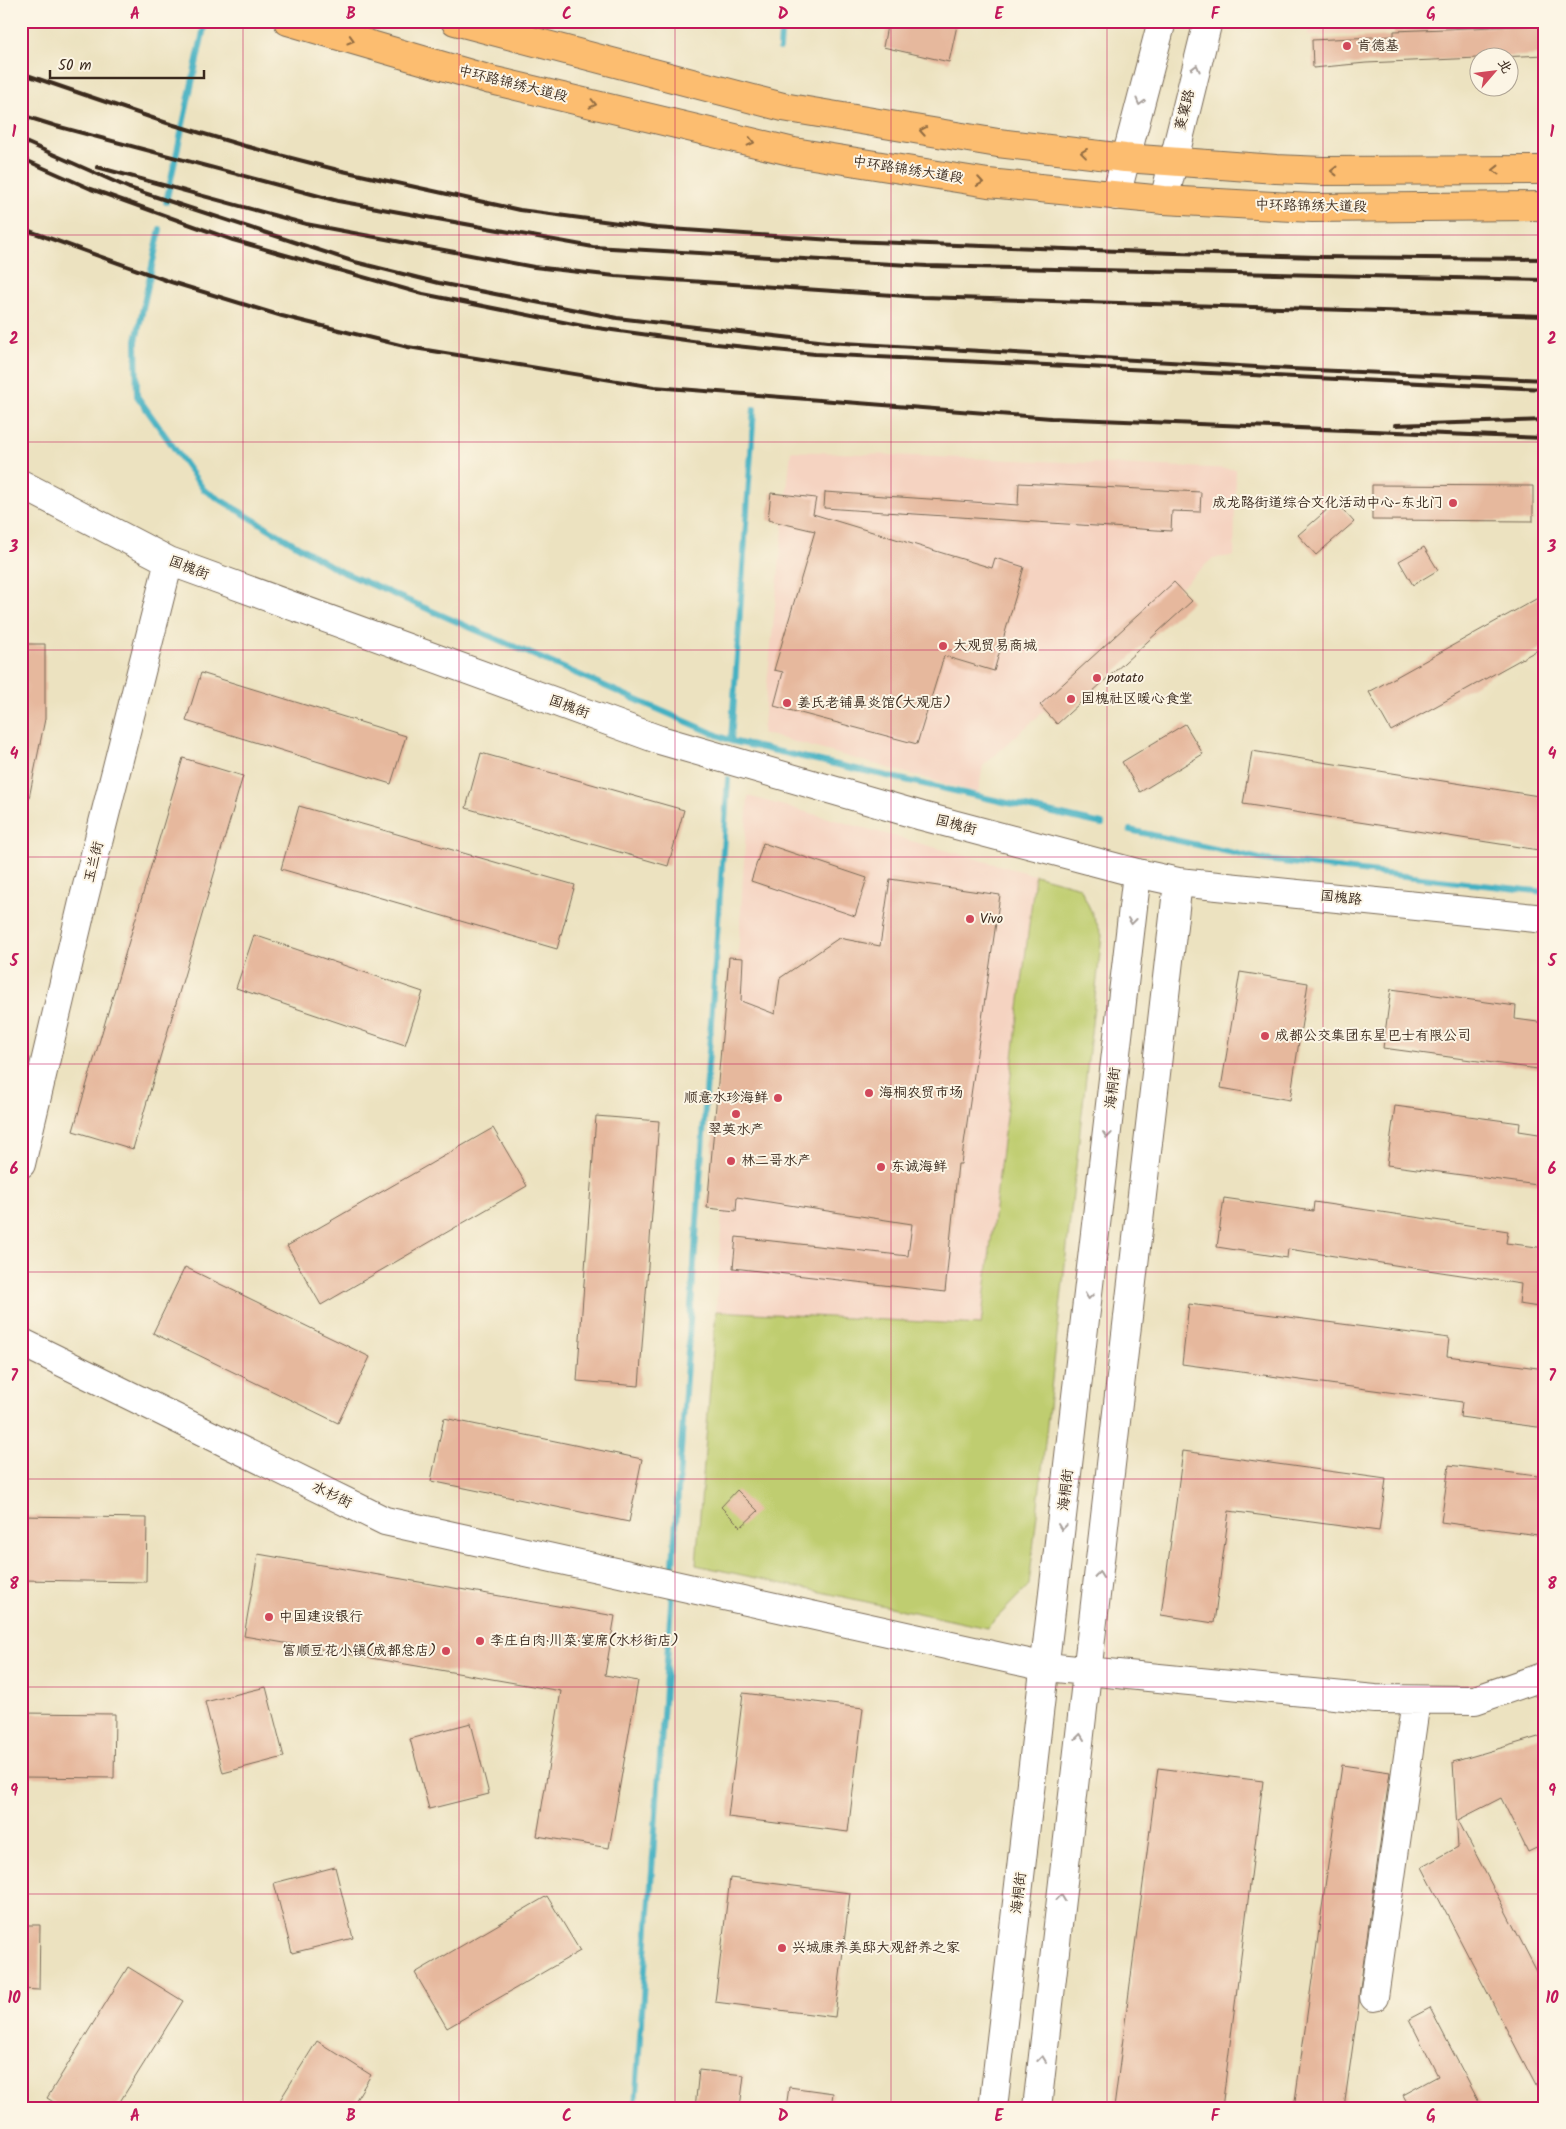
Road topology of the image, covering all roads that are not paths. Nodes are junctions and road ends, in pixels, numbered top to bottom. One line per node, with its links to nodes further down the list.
1 (288, 21): 8 (main road, 中环路锦绣大道段, one-way to 8)
2 (455, 21): 5 (main road, one-way to 2)
3 (1162, 21): 5 (street, one-way to 5)
4 (1208, 21): 6 (street, 菱窠路, one-way to 4)
5 (1125, 158): 6 (main road); 8 (street)
6 (1172, 161): 7 (main road, one-way to 6); 9 (street, 菱窠路)
7 (1545, 170)
8 (1116, 196): 9 (main road, 中环路锦绣大道段)
9 (1164, 200): 10 (main road, 中环路锦绣大道段)
10 (1545, 206)
11 (21, 484): 12 (street, 国槐街)
12 (169, 561): 13 (street, 国槐街); 16 (street, 玉兰街)
13 (1137, 873): 14 (street, 国槐路); 18 (street, 海桐街, one-way to 18)
14 (1178, 882): 15 (street, 国槐路); 19 (street, one-way to 14)
15 (1545, 919)
16 (21, 1164)
17 (21, 1342): 18 (street, 水杉街)
18 (1046, 1667): 19 (street, 水杉街); 23 (street, 海桐街)
19 (1088, 1671): 21 (street, 水杉街); 24 (street, one-way to 19)
20 (1545, 1676): 21 (street, 水杉街)
21 (1416, 1700): 22 (street)
22 (1374, 1997)
23 (994, 2108)
24 (1036, 2108)

